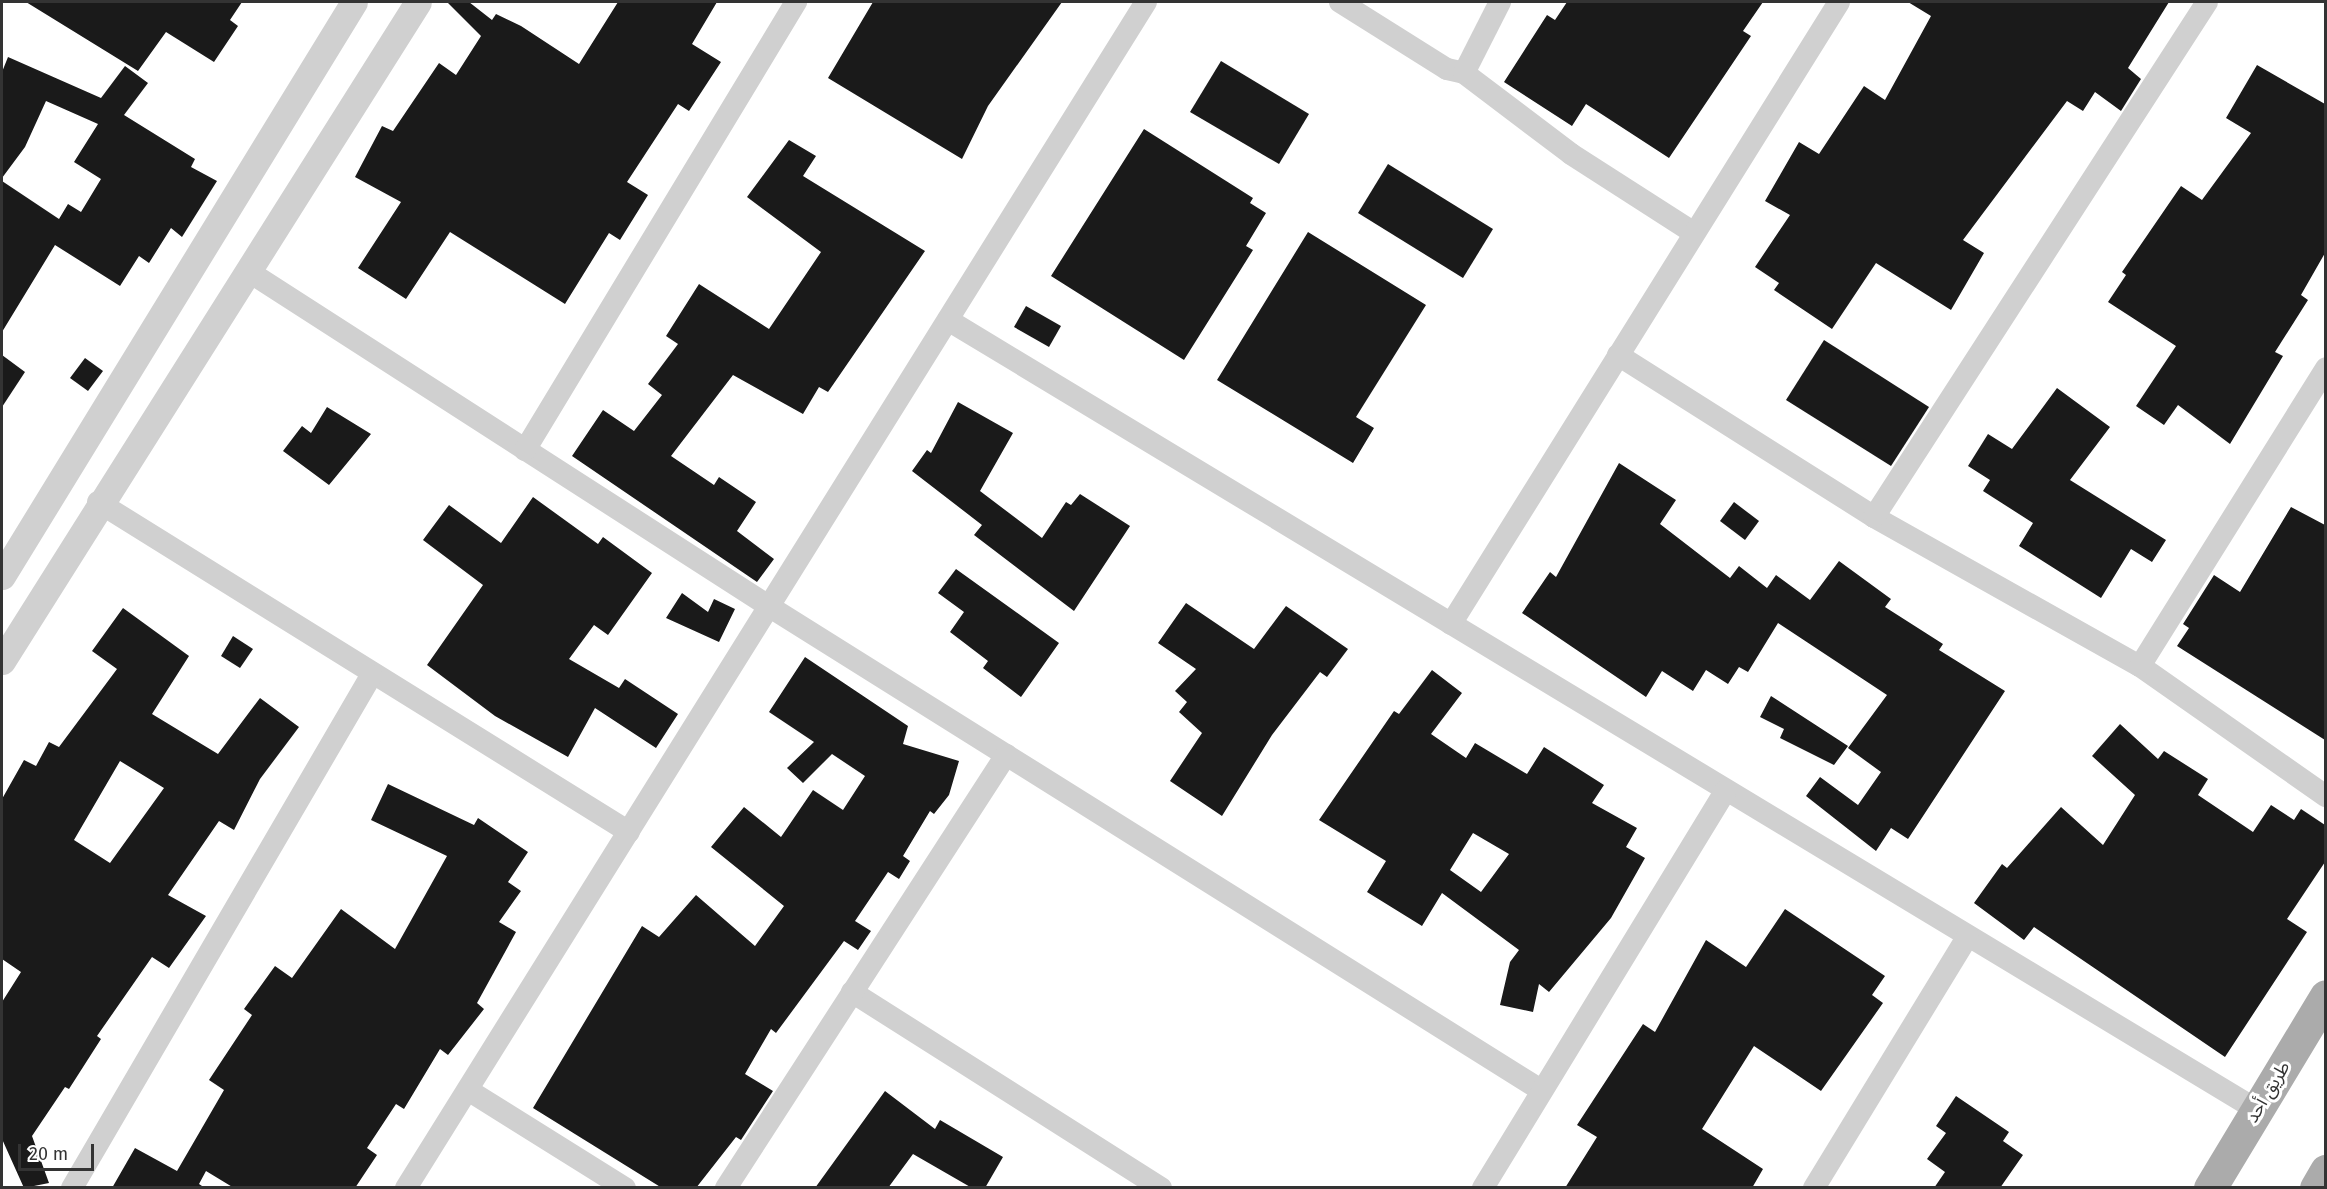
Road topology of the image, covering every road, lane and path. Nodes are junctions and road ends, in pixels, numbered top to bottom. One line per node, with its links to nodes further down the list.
1 (354, 2): 18 (street)
2 (418, 2): 11 (street)
3 (796, 2): 15 (street)
4 (1146, 2): 12 (street)
5 (1340, 2): 9 (street)
6 (1500, 2): 9 (street)
7 (1839, 2): 10 (street)
8 (2207, 2): 17 (street)
9 (1464, 73): 10 (street)
10 (1694, 233): 13 (street)
11 (251, 273): 15 (street); 16 (street)
12 (948, 320): 19 (street); 20 (street)
13 (1618, 355): 17 (street); 20 (street)
14 (2325, 368): 22 (street)
15 (525, 450): 19 (street)
16 (98, 502): 21 (street); 23 (street)
17 (1874, 517): 22 (street)
18 (2, 576)
19 (770, 607): 24 (street); 27 (street)
20 (1451, 624): 25 (street)
21 (2, 661)
22 (2140, 666): 26 (street)
23 (371, 676): 27 (street); 35 (street)
24 (1006, 755): 29 (street); 32 (street)
25 (1726, 790): 28 (street); 32 (street)
26 (2325, 796)
27 (629, 832): 31 (street)
28 (1968, 936): 33 (street); 41 (street)
29 (852, 992): 38 (street); 39 (street)
30 (2325, 996): 33 (main road, طريق أحد)
31 (468, 1090): 36 (street); 37 (street)
32 (1541, 1090): 40 (street)
33 (2256, 1110): 42 (main road, طريق أحد)
34 (2325, 1171): 43 (main road)
35 (72, 1188)
36 (406, 1188)
37 (625, 1188)
38 (726, 1188)
39 (1161, 1188)
40 (1483, 1188)
41 (1814, 1188)
42 (2210, 1188)
43 (2316, 1188)

